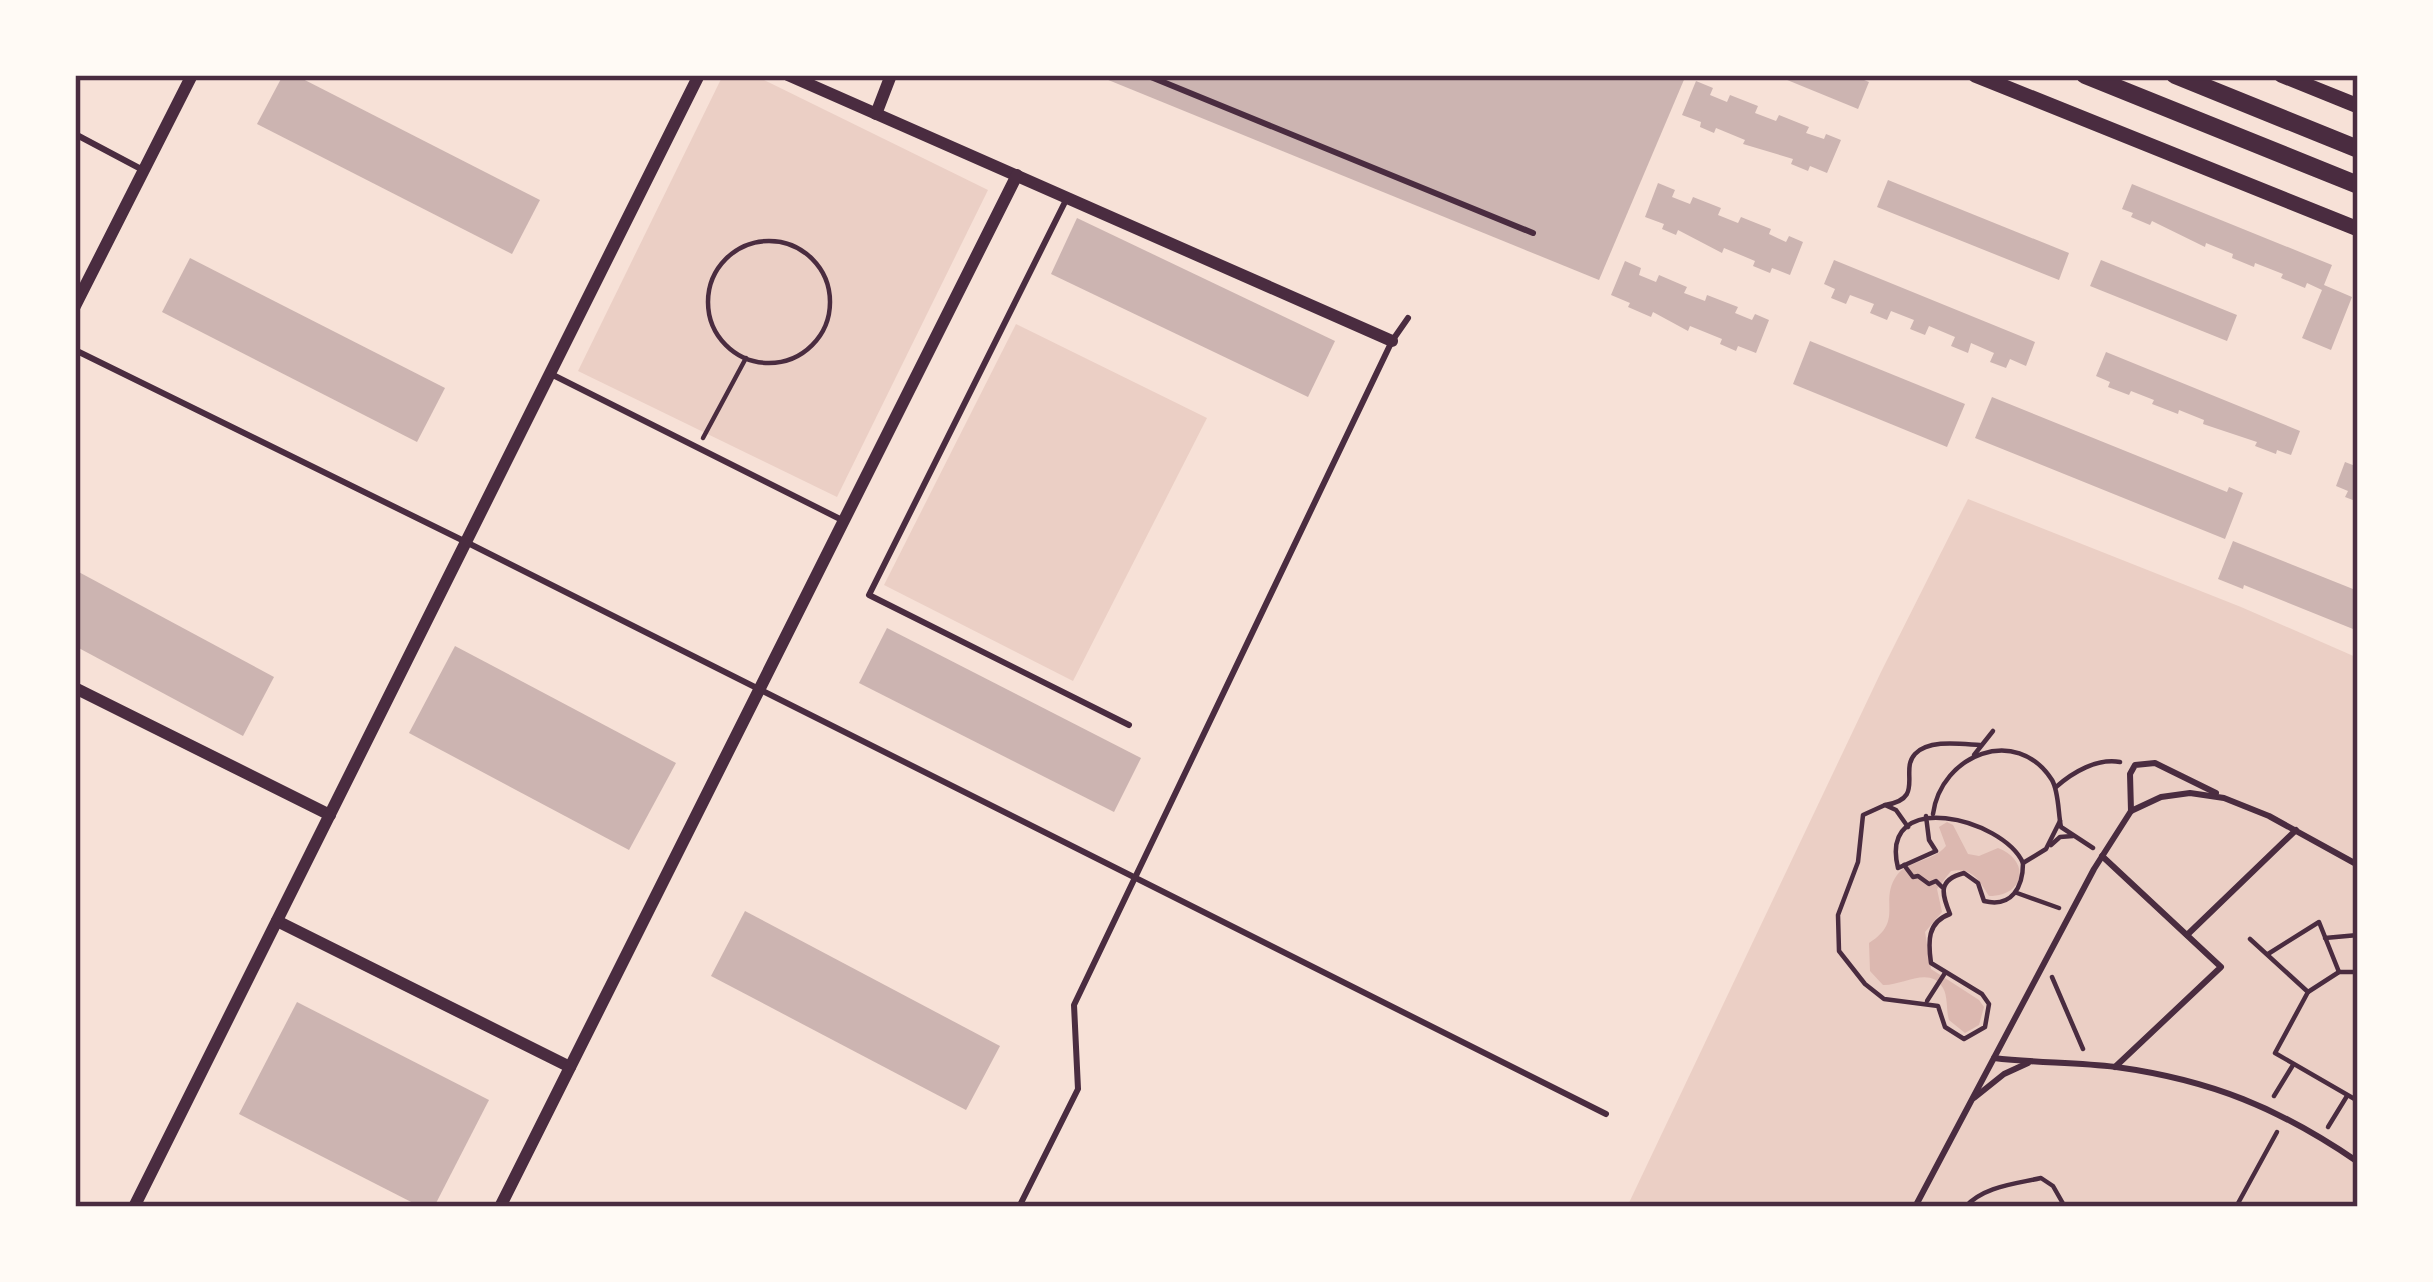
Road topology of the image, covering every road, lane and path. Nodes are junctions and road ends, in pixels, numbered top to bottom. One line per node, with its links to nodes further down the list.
1 (192, 75): 14 (street)
2 (699, 75): 25 (street)
3 (788, 75): 11 (street)
4 (891, 75): 11 (street)
5 (1146, 75): 19 (lane)
6 (1975, 75): 18 (street)
7 (2085, 75): 16 (main road)
8 (2175, 75): 13 (main road)
9 (2281, 75): 10 (street)
10 (2358, 106)
11 (875, 114): 15 (street)
12 (75, 134): 14 (lane)
13 (2358, 149)
14 (144, 171): 20 (street)
15 (1017, 176): 17 (street); 27 (street)
16 (2358, 185)
17 (1066, 198): 22 (street); 31 (lane)
18 (2358, 229)
19 (1533, 233)
20 (75, 306)
21 (1408, 318): 22 (lane)
22 (1392, 341): 51 (lane)
23 (75, 350): 28 (lane)
24 (746, 358): 24 (path); 26 (path)
25 (550, 374): 26 (lane); 28 (street)
26 (698, 447): 27 (lane)
27 (844, 520): 30 (street)
28 (466, 542): 30 (lane); 40 (street)
29 (75, 688): 40 (street)
30 (760, 688): 51 (lane); 71 (street)
31 (1129, 725)
32 (1993, 731): 33 (path)
33 (1980, 745): 34 (path); 38 (path)
34 (1974, 755): 36 (path); 41 (path)
35 (2135, 765): 36 (path); 37 (lane); 39 (lane)
36 (2056, 787): 42 (path)
37 (2224, 797): 39 (lane); 44 (lane)
38 (1885, 805): 43 (path); 66 (path)
39 (2131, 811): 47 (lane)
40 (330, 815): 55 (street)
41 (1929, 816): 43 (path); 48 (path); 50 (path)
42 (2060, 821): 45 (path); 46 (path)
43 (1908, 827): 50 (path)
44 (2296, 830): 49 (lane); 56 (lane)
45 (2078, 836): 46 (path); 47 (path)
46 (2046, 849): 48 (path)
47 (2102, 856): 54 (lane); 56 (lane)
48 (2023, 863): 53 (path)
49 (2358, 865)
50 (1904, 866): 52 (path)
51 (1137, 878): 77 (lane); 83 (lane)
52 (1942, 886): 53 (path); 64 (path)
53 (2017, 893): 54 (path)
54 (2070, 913): 61 (lane)
55 (277, 921): 71 (street); 81 (street)
56 (2187, 935): 72 (lane)
57 (2358, 935): 58 (path)
58 (2325, 938): 60 (path); 62 (path)
59 (2250, 939): 60 (path)
60 (2267, 954): 65 (path)
61 (2045, 961): 67 (lane); 70 (path)
62 (2339, 972): 63 (path); 65 (path)
63 (2358, 972)
64 (1944, 974): 66 (path); 66 (path)
65 (2308, 992): 69 (path)
66 (1928, 1001)
67 (1994, 1058): 68 (lane); 74 (lane)
68 (2028, 1063): 70 (lane); 74 (lane)
69 (2294, 1063): 73 (path); 76 (path)
70 (2090, 1066): 72 (lane)
71 (570, 1067): 82 (street)
72 (2115, 1067): 76 (lane)
73 (2348, 1095): 75 (path); 79 (path)
74 (1971, 1101): 84 (lane)
75 (2358, 1101)
76 (2268, 1106): 78 (lane)
77 (1606, 1114)
78 (2286, 1117): 79 (lane); 88 (path)
79 (2321, 1137): 80 (lane)
80 (2358, 1162)
81 (134, 1207)
82 (500, 1207)
83 (1019, 1207)
84 (1915, 1207)
85 (1965, 1207): 86 (path)
86 (2066, 1207)
87 (2220, 1207): 88 (path)
88 (2236, 1207)

